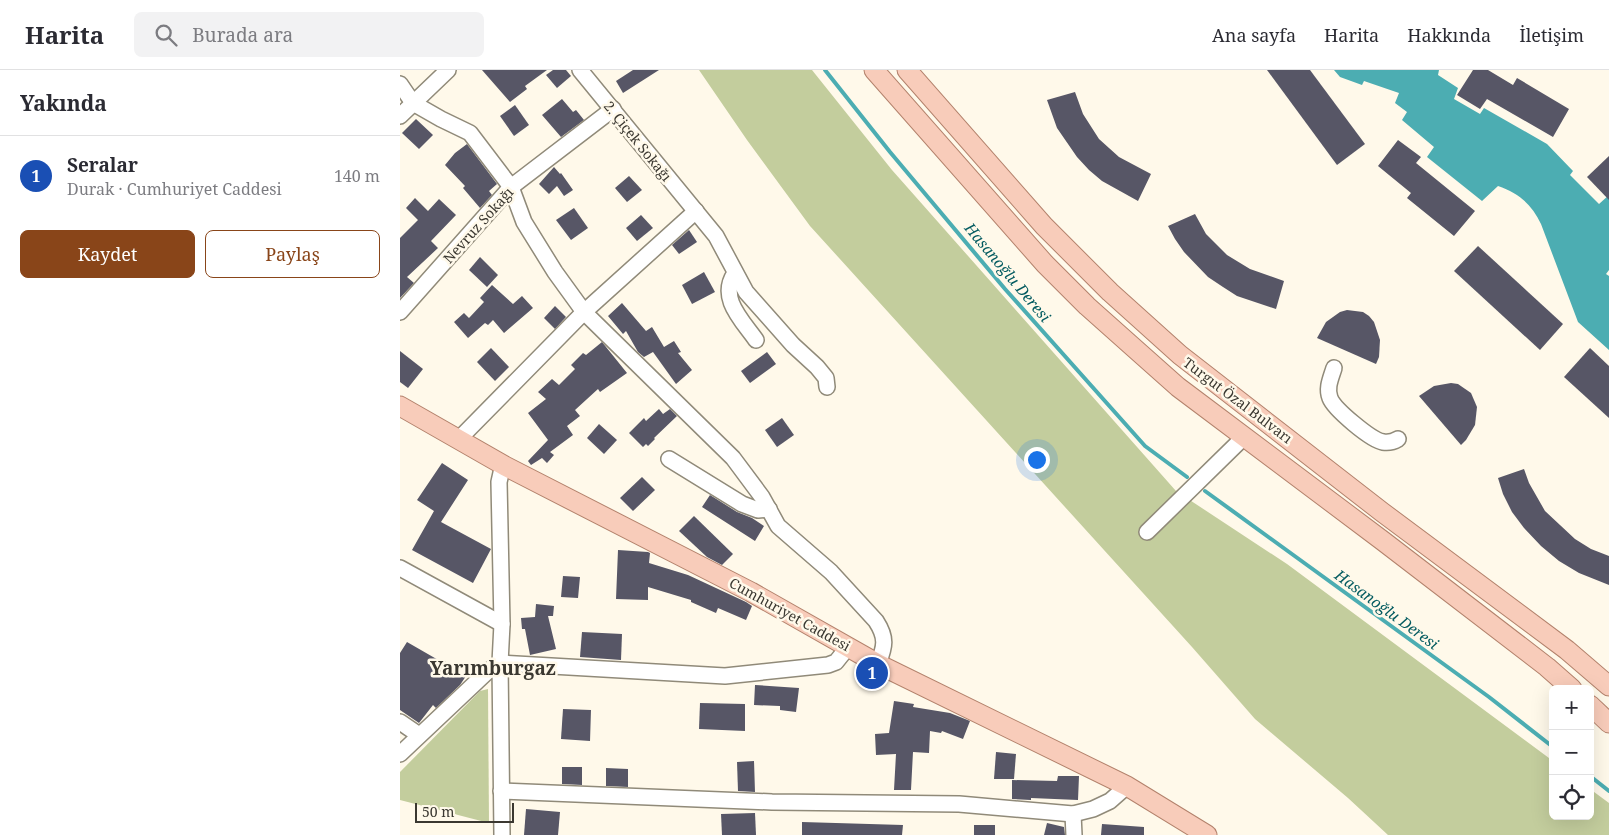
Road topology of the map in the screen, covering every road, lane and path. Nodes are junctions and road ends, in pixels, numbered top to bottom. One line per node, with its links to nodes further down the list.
1 (448, 70): 6 (street)
2 (580, 70): 7 (street, 2. Çiçek Sokağı)
3 (874, 70): 18 (main road, Turgut Özal Bulvarı)
4 (907, 70): 31 (main road, Turgut Özal Bulvarı)
5 (400, 84): 6 (street)
6 (412, 102): 8 (street); 9 (street)
7 (613, 109): 9 (street, Nevruz Sokağı); 10 (street, 2. Çiçek Sokağı)
8 (400, 116)
9 (511, 187): 12 (street, Nevruz Sokağı); 13 (street)
10 (696, 212): 11 (street, 2. Çiçek Sokağı); 13 (street)
11 (735, 274): 14 (street); 16 (street, 2. Çiçek Sokağı)
12 (400, 312)
13 (584, 312): 19 (street); 23 (street)
14 (756, 340)
15 (1334, 368): 20 (street)
16 (827, 387)
17 (400, 406): 19 (main road, Cumhuriyet Caddesi)
18 (1244, 437): 24 (street); 30 (main road, Turgut Özal Bulvarı)
19 (459, 439): 22 (main road, Cumhuriyet Caddesi)
20 (1398, 439)
21 (669, 459): 23 (street)
22 (505, 466): 26 (street); 27 (main road, Cumhuriyet Caddesi)
23 (769, 509): 29 (street)
24 (1147, 532)
25 (400, 568): 26 (street)
26 (502, 624): 28 (street)
27 (848, 647): 28 (street); 29 (main road, Cumhuriyet Caddesi)
28 (500, 664): 35 (street); 38 (street)
29 (878, 664): 37 (main road, Cumhuriyet Caddesi)
30 (1567, 685)
31 (1609, 686)
32 (1594, 708): 34 (main road)
33 (400, 722): 35 (street)
34 (1609, 723)
35 (419, 734): 36 (street)
36 (400, 754)
37 (1127, 786): 39 (street); 42 (main road, Cumhuriyet Caddesi)
38 (501, 791): 39 (street); 40 (street)
39 (1073, 814): 41 (street)
40 (502, 835)
41 (1074, 835)
42 (1207, 835)

